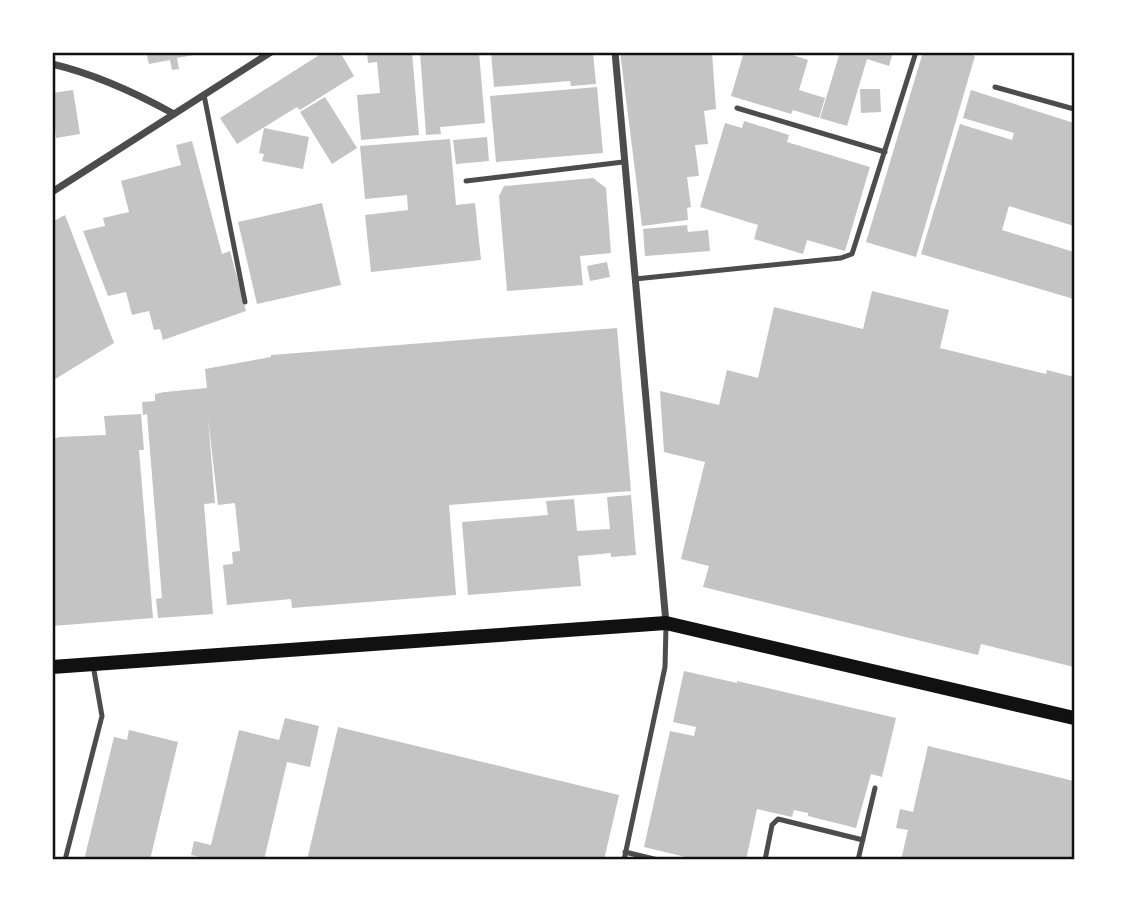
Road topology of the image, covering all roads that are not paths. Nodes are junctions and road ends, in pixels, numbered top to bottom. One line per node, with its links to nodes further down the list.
1 (271, 52): 6 (street)
2 (615, 52): 11 (street)
3 (916, 52): 10 (lane)
4 (52, 64): 9 (street)
5 (995, 87): 8 (lane)
6 (204, 95): 9 (street); 15 (lane)
7 (737, 108): 10 (lane)
8 (1074, 108)
9 (174, 114): 13 (street)
10 (885, 152): 14 (lane)
11 (623, 162): 12 (lane); 14 (street)
12 (466, 181)
13 (52, 192)
14 (635, 279): 16 (street)
15 (245, 302)
16 (666, 623): 17 (main road); 19 (main road); 22 (lane)
17 (92, 664): 18 (main road); 23 (lane)
18 (52, 667)
19 (1074, 718)
20 (875, 788): 21 (lane)
21 (863, 839): 26 (lane); 27 (lane)
22 (625, 852): 24 (lane); 25 (lane)
23 (65, 859)
24 (624, 859)
25 (658, 859)
26 (765, 859)
27 (858, 859)

